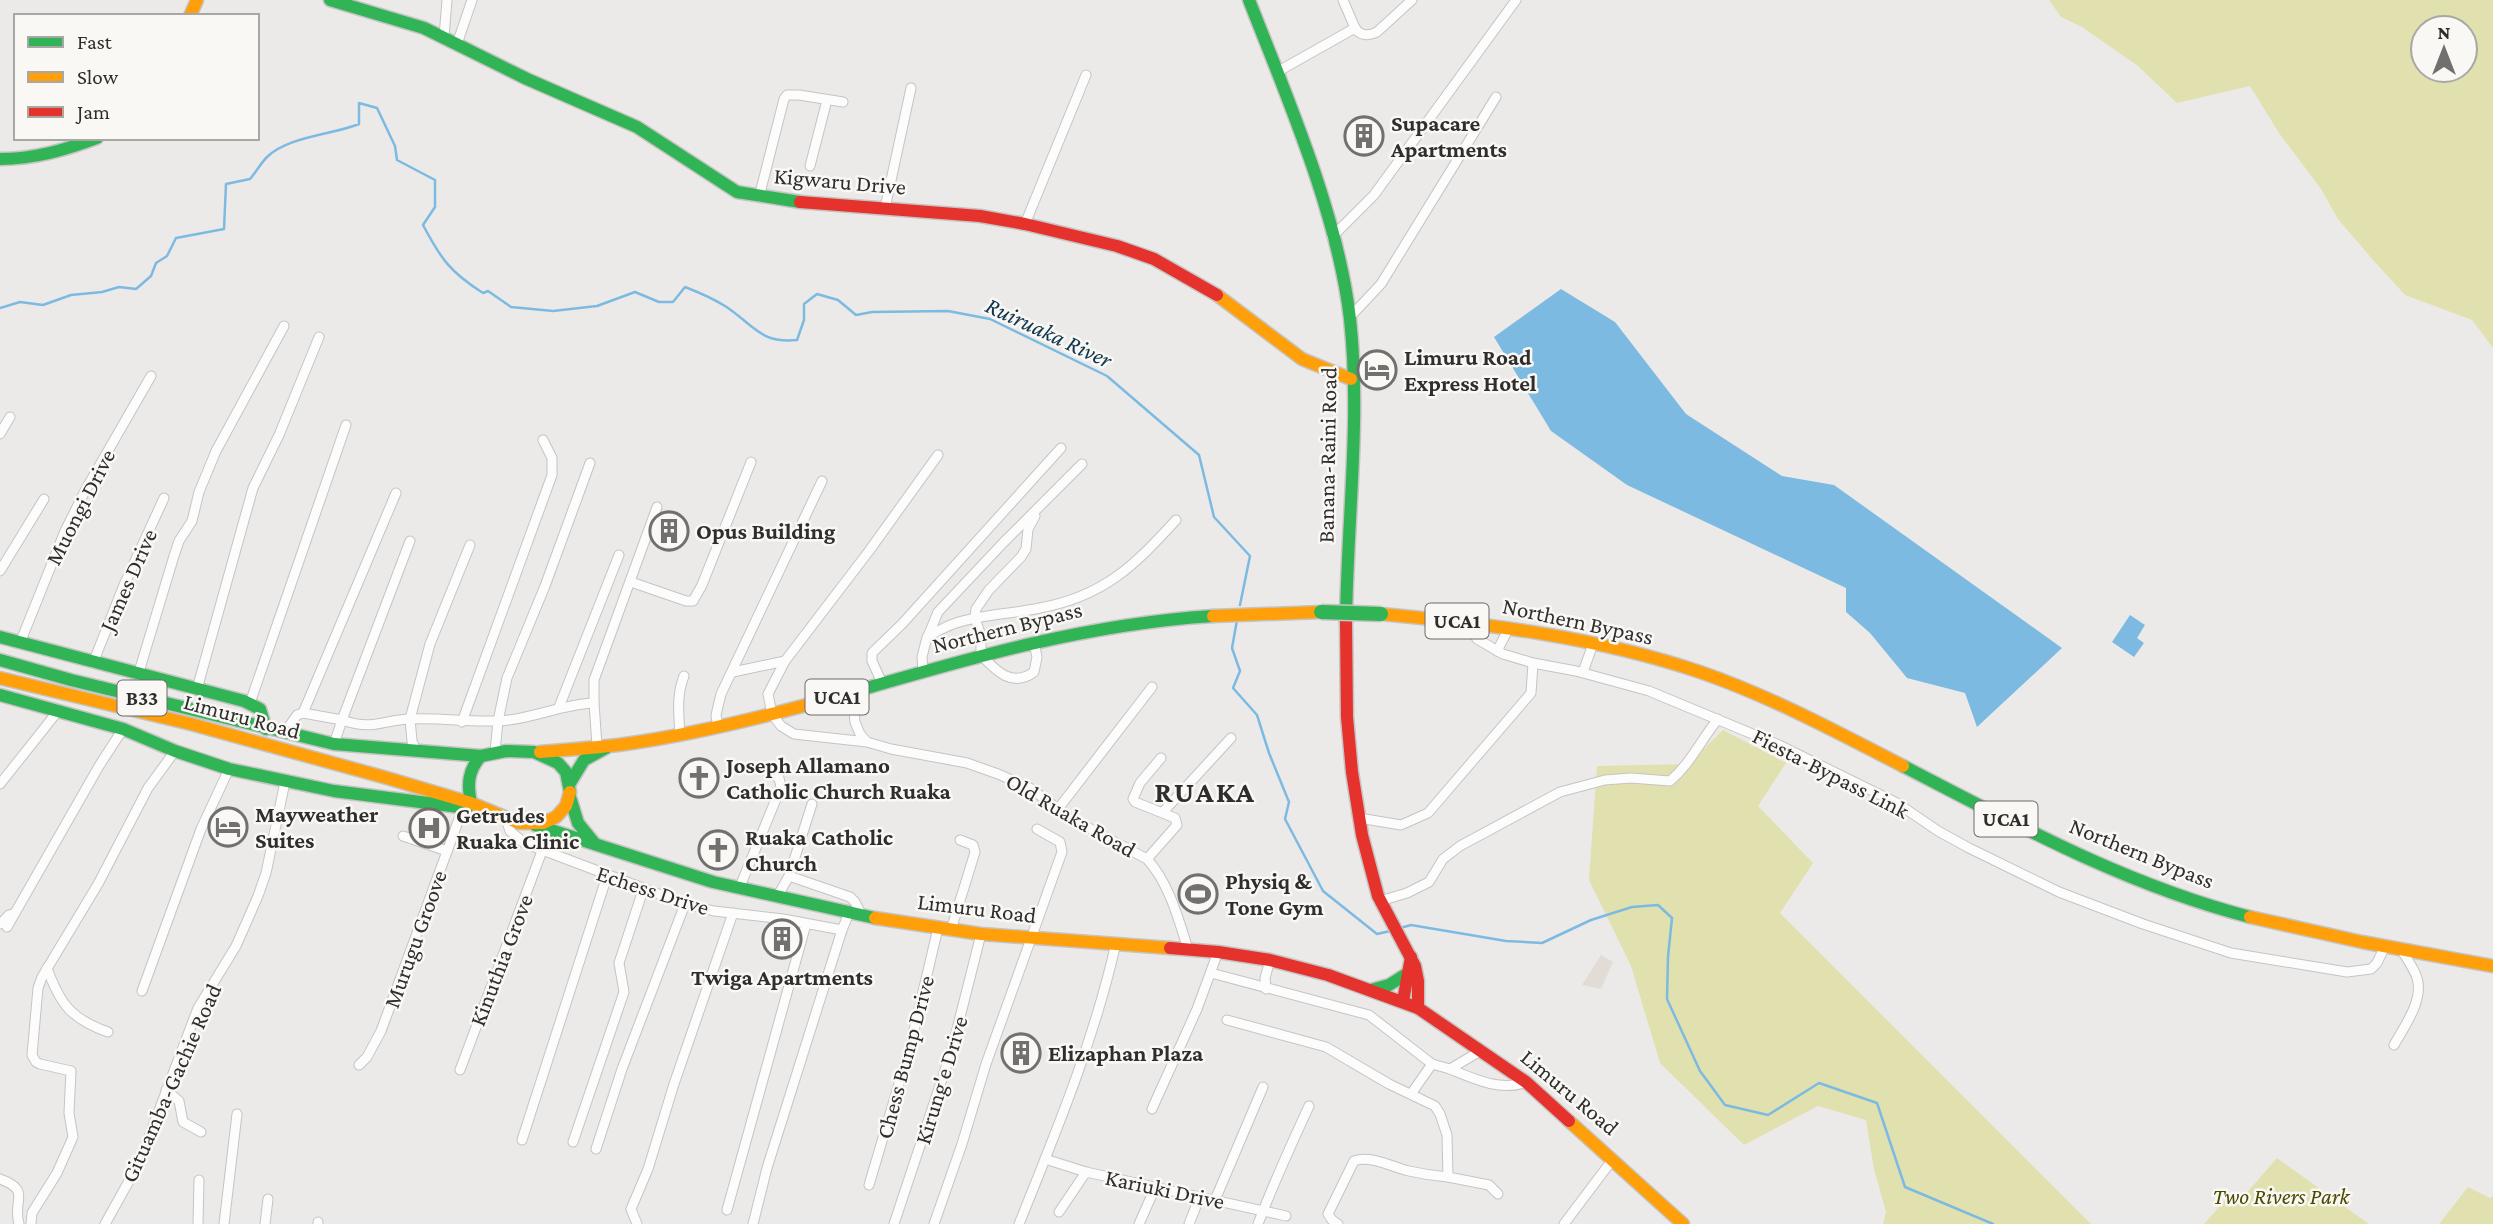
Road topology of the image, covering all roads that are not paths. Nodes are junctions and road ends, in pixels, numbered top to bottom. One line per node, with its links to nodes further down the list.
1 (330, 0): 9 (main road, Kigwaru Drive)
2 (447, 0): 9 (street)
3 (472, 0): 9 (street)
4 (1249, 0): 10 (main road, Banana-Raini Road)
5 (1343, 0): 8 (street)
6 (1412, 0): 8 (street)
7 (1516, 0): 22 (street)
8 (1355, 28): 10 (street)
9 (451, 40): 19 (main road, Kigwaru Drive)
10 (1277, 72): 22 (main road, Banana-Raini Road)
11 (1086, 75): 21 (street)
12 (911, 88): 20 (street)
13 (1496, 97): 23 (street)
14 (827, 100): 15 (street); 18 (street); 19 (street)
15 (842, 102)
16 (92, 140): 17 (main road)
17 (0, 159)
18 (810, 166)
19 (759, 197): 20 (main road, Kigwaru Drive)
20 (885, 208): 21 (main road, Kigwaru Drive)
21 (1025, 223): 27 (main road, Kigwaru Drive)
22 (1332, 237): 23 (main road, Banana-Raini Road)
23 (1349, 318): 27 (main road, Banana-Raini Road)
24 (284, 326): 66 (street)
25 (319, 337): 71 (street)
26 (151, 376): 55 (street, Muongi Drive)
27 (1351, 379): 109 (main road, Banana-Raini Road)
28 (10, 417): 30 (street)
29 (346, 425): 75 (street)
30 (0, 434)
31 (542, 440): 84 (street)
32 (1061, 448): 69 (street)
33 (938, 455): 60 (street)
34 (751, 461): 48 (street)
35 (590, 463): 83 (street)
36 (1082, 464): 42 (street)
37 (822, 481): 63 (street)
38 (396, 493): 78 (street)
39 (164, 498): 61 (street, James Drive)
40 (44, 499): 47 (street)
41 (657, 508): 48 (street)
42 (1039, 508): 49 (street); 53 (street)
43 (1176, 520): 49 (street)
44 (410, 541): 82 (street)
45 (470, 545): 80 (street)
46 (619, 555): 76 (street)
47 (0, 571)
48 (631, 582): 74 (street)
49 (975, 618): 53 (street); 58 (street)
50 (1468, 622): 51 (main road, Northern Bypass / UCA1); 54 (main road, Northern Bypass / UCA1, bridge); 57 (street, Fiesta-Bypass Link)
51 (1509, 628): 56 (main road, Northern Bypass / UCA1); 57 (street)
52 (0, 637): 55 (main road)
53 (927, 637): 64 (street)
54 (1034, 642): 58 (main road, Northern Bypass / UCA1); 58 (street)
55 (20, 643): 61 (main road)
56 (1592, 644): 65 (street); 134 (main road, Northern Bypass / UCA1)
57 (1497, 651): 62 (street, Fiesta-Bypass Link)
58 (981, 656): 64 (main road, Northern Bypass / UCA1)
59 (0, 660): 87 (main road, Limuru Road / B33)
60 (785, 661): 63 (street); 79 (street)
61 (93, 663): 66 (main road)
62 (1533, 663): 65 (street, Fiesta-Bypass Link); 109 (street)
63 (733, 671): 85 (street)
64 (923, 672): 69 (main road, Northern Bypass / UCA1)
65 (1583, 672): 81 (street, Fiesta-Bypass Link)
66 (138, 675): 71 (main road)
67 (684, 676): 89 (street)
68 (0, 678): 105 (main road, Limuru Road / B33)
69 (882, 683): 72 (main road, Northern Bypass / UCA1)
70 (1152, 687): 106 (street)
71 (197, 689): 75 (main road)
72 (852, 693): 79 (main road, Northern Bypass / UCA1); 91 (street)
73 (0, 695): 77 (main road)
74 (594, 702): 76 (street); 93 (street)
75 (250, 703): 87 (main road)
76 (559, 707): 83 (street)
77 (58, 710): 86 (main road); 102 (street)
78 (303, 713): 82 (street); 88 (street)
79 (772, 714): 85 (main road, Northern Bypass / UCA1); 91 (street, Old Ruaka Road)
80 (410, 719): 82 (street); 84 (street); 95 (street)
81 (1718, 719): 123 (street); 134 (street, Fiesta-Bypass Link)
82 (342, 720): 92 (street)
83 (498, 721): 84 (street); 97 (street)
84 (462, 722)
85 (718, 727): 89 (main road, Northern Bypass / UCA1)
86 (123, 729): 94 (main road); 128 (street)
87 (266, 729): 88 (main road, Limuru Road / B33)
88 (285, 733): 92 (main road, Northern Bypass / B33)
89 (680, 736): 93 (main road, Northern Bypass / UCA1)
90 (1231, 738): 107 (street)
91 (867, 743): 106 (street, Old Ruaka Road)
92 (334, 744): 95 (main road, Northern Bypass / B33)
93 (603, 746): 96 (main road, Northern Bypass / UCA1); 103 (main road, Northern Bypass)
94 (175, 751): 100 (main road); 141 (street)
95 (416, 751): 97 (main road, Northern Bypass / B33)
96 (540, 752): 97 (main road, Northern Bypass); 103 (main road)
97 (488, 754): 105 (main road)
98 (1161, 758): 107 (street)
99 (761, 768): 120 (street)
100 (229, 769): 101 (main road); 146 (street)
101 (285, 782): 105 (main road); 159 (street, Gituamba-Gachie Road)
102 (0, 784)
103 (570, 790): 110 (main road, Northern Bypass); 114 (main road)
104 (812, 804): 119 (street)
105 (472, 807): 108 (main road); 115 (street, Murugu Groove)
106 (1058, 810): 117 (street, Old Ruaka Road)
107 (1163, 812): 117 (street)
108 (506, 817): 110 (main road); 116 (street, Echess Drive)
109 (1359, 818): 123 (main road, Banana-Raini Road)
110 (535, 824): 114 (main road, Limuru Road)
111 (1037, 829): 132 (street, Kirung'e Drive)
112 (403, 836): 115 (street)
113 (960, 840): 129 (street, Chess Bump Drive)
114 (595, 845): 120 (main road, Limuru Road)
115 (447, 851): 154 (street, Murugu Groove)
116 (542, 851): 118 (street, Echess Drive); 156 (street, Kinuthia Grove)
117 (1147, 859): 135 (street, Old Ruaka Road)
118 (607, 876): 121 (street, Echess Drive); 165 (street)
119 (789, 876): 122 (street); 126 (street)
120 (739, 889): 122 (main road, Limuru Road)
121 (643, 890): 124 (street, Echess Drive); 166 (street)
122 (777, 897): 126 (main road, Limuru Road)
123 (1380, 901): 138 (main road, Banana-Raini Road)
124 (685, 904): 125 (street, Echess Drive); 167 (street)
125 (733, 914): 127 (street, Echess Drive); 190 (street)
126 (856, 915): 129 (main road, Limuru Road); 130 (street)
127 (806, 924): 130 (street, Echess Drive); 180 (street)
128 (4, 926)
129 (945, 929): 131 (main road, Limuru Road); 174 (street, Chess Bump Drive)
130 (842, 930): 191 (street)
131 (981, 934): 132 (main road, Limuru Road); 192 (street, Kirung'e Drive)
132 (1032, 939): 133 (main road, Limuru Road); 193 (street, Kirung'e Drive)
133 (1116, 943): 135 (main road, Limuru Road); 168 (street)
134 (2385, 946): 136 (main road, Northern Bypass / UCA1)
135 (1188, 949): 137 (main road, Limuru Road)
136 (2401, 949): 140 (main road, Northern Bypass / UCA1); 151 (street)
137 (1219, 952): 139 (main road, Limuru Road); 142 (street)
138 (1411, 956): 143 (main road); 148 (main road)
139 (1270, 960): 144 (street); 145 (main road, Limuru Road)
140 (2493, 966)
141 (47, 968): 150 (street); 185 (street)
142 (1211, 973): 144 (street); 162 (street)
143 (1408, 974): 145 (main road); 147 (main road)
144 (1266, 989): 153 (street)
145 (1371, 990): 147 (main road, Limuru Road)
146 (142, 991)
147 (1403, 1001): 148 (main road, Limuru Road)
148 (1418, 1008): 152 (main road, Limuru Road)
149 (1227, 1020): 160 (street)
150 (108, 1032)
151 (2394, 1045)
152 (1482, 1051): 155 (street); 157 (main road, Limuru Road)
153 (1432, 1064): 155 (street); 160 (street)
154 (359, 1065)
155 (1450, 1069): 157 (street)
156 (460, 1070)
157 (1527, 1082): 169 (main road, Limuru Road)
158 (1263, 1087): 179 (street)
159 (166, 1090): 164 (street); 186 (street, Gituamba-Gachie Road)
160 (1411, 1094): 171 (street)
161 (1309, 1106): 181 (street)
162 (1152, 1109)
163 (237, 1114): 188 (street)
164 (201, 1132)
165 (522, 1140)
166 (573, 1142)
167 (596, 1149)
168 (1045, 1159): 170 (street, Kariuki Drive); 194 (street)
169 (1613, 1159): 199 (street); 200 (main road, Limuru Road)
170 (1086, 1172): 175 (street, Kariuki Drive); 182 (street)
171 (1448, 1177): 176 (street); 198 (street)
172 (0, 1179): 184 (street)
173 (199, 1180): 187 (street)
174 (869, 1185)
175 (1155, 1188): 177 (street, Kariuki Drive); 195 (street)
176 (1498, 1194)
177 (1200, 1196): 179 (street, Kariuki Drive); 196 (street)
178 (268, 1199): 189 (street)
179 (1215, 1200): 181 (street, Kariuki Drive)
180 (727, 1210)
181 (1263, 1211): 183 (street, Kariuki Drive); 197 (street)
182 (1059, 1212)
183 (1286, 1216)
184 (19, 1224)
185 (31, 1224)
186 (105, 1224)
187 (198, 1224)
188 (224, 1224)
189 (265, 1224)
190 (637, 1224)
191 (753, 1224)
192 (894, 1224)
193 (934, 1224)
194 (1019, 1224)
195 (1139, 1224)
196 (1189, 1224)
197 (1258, 1224)
198 (1338, 1224)
199 (1564, 1224)
200 (1683, 1224)

